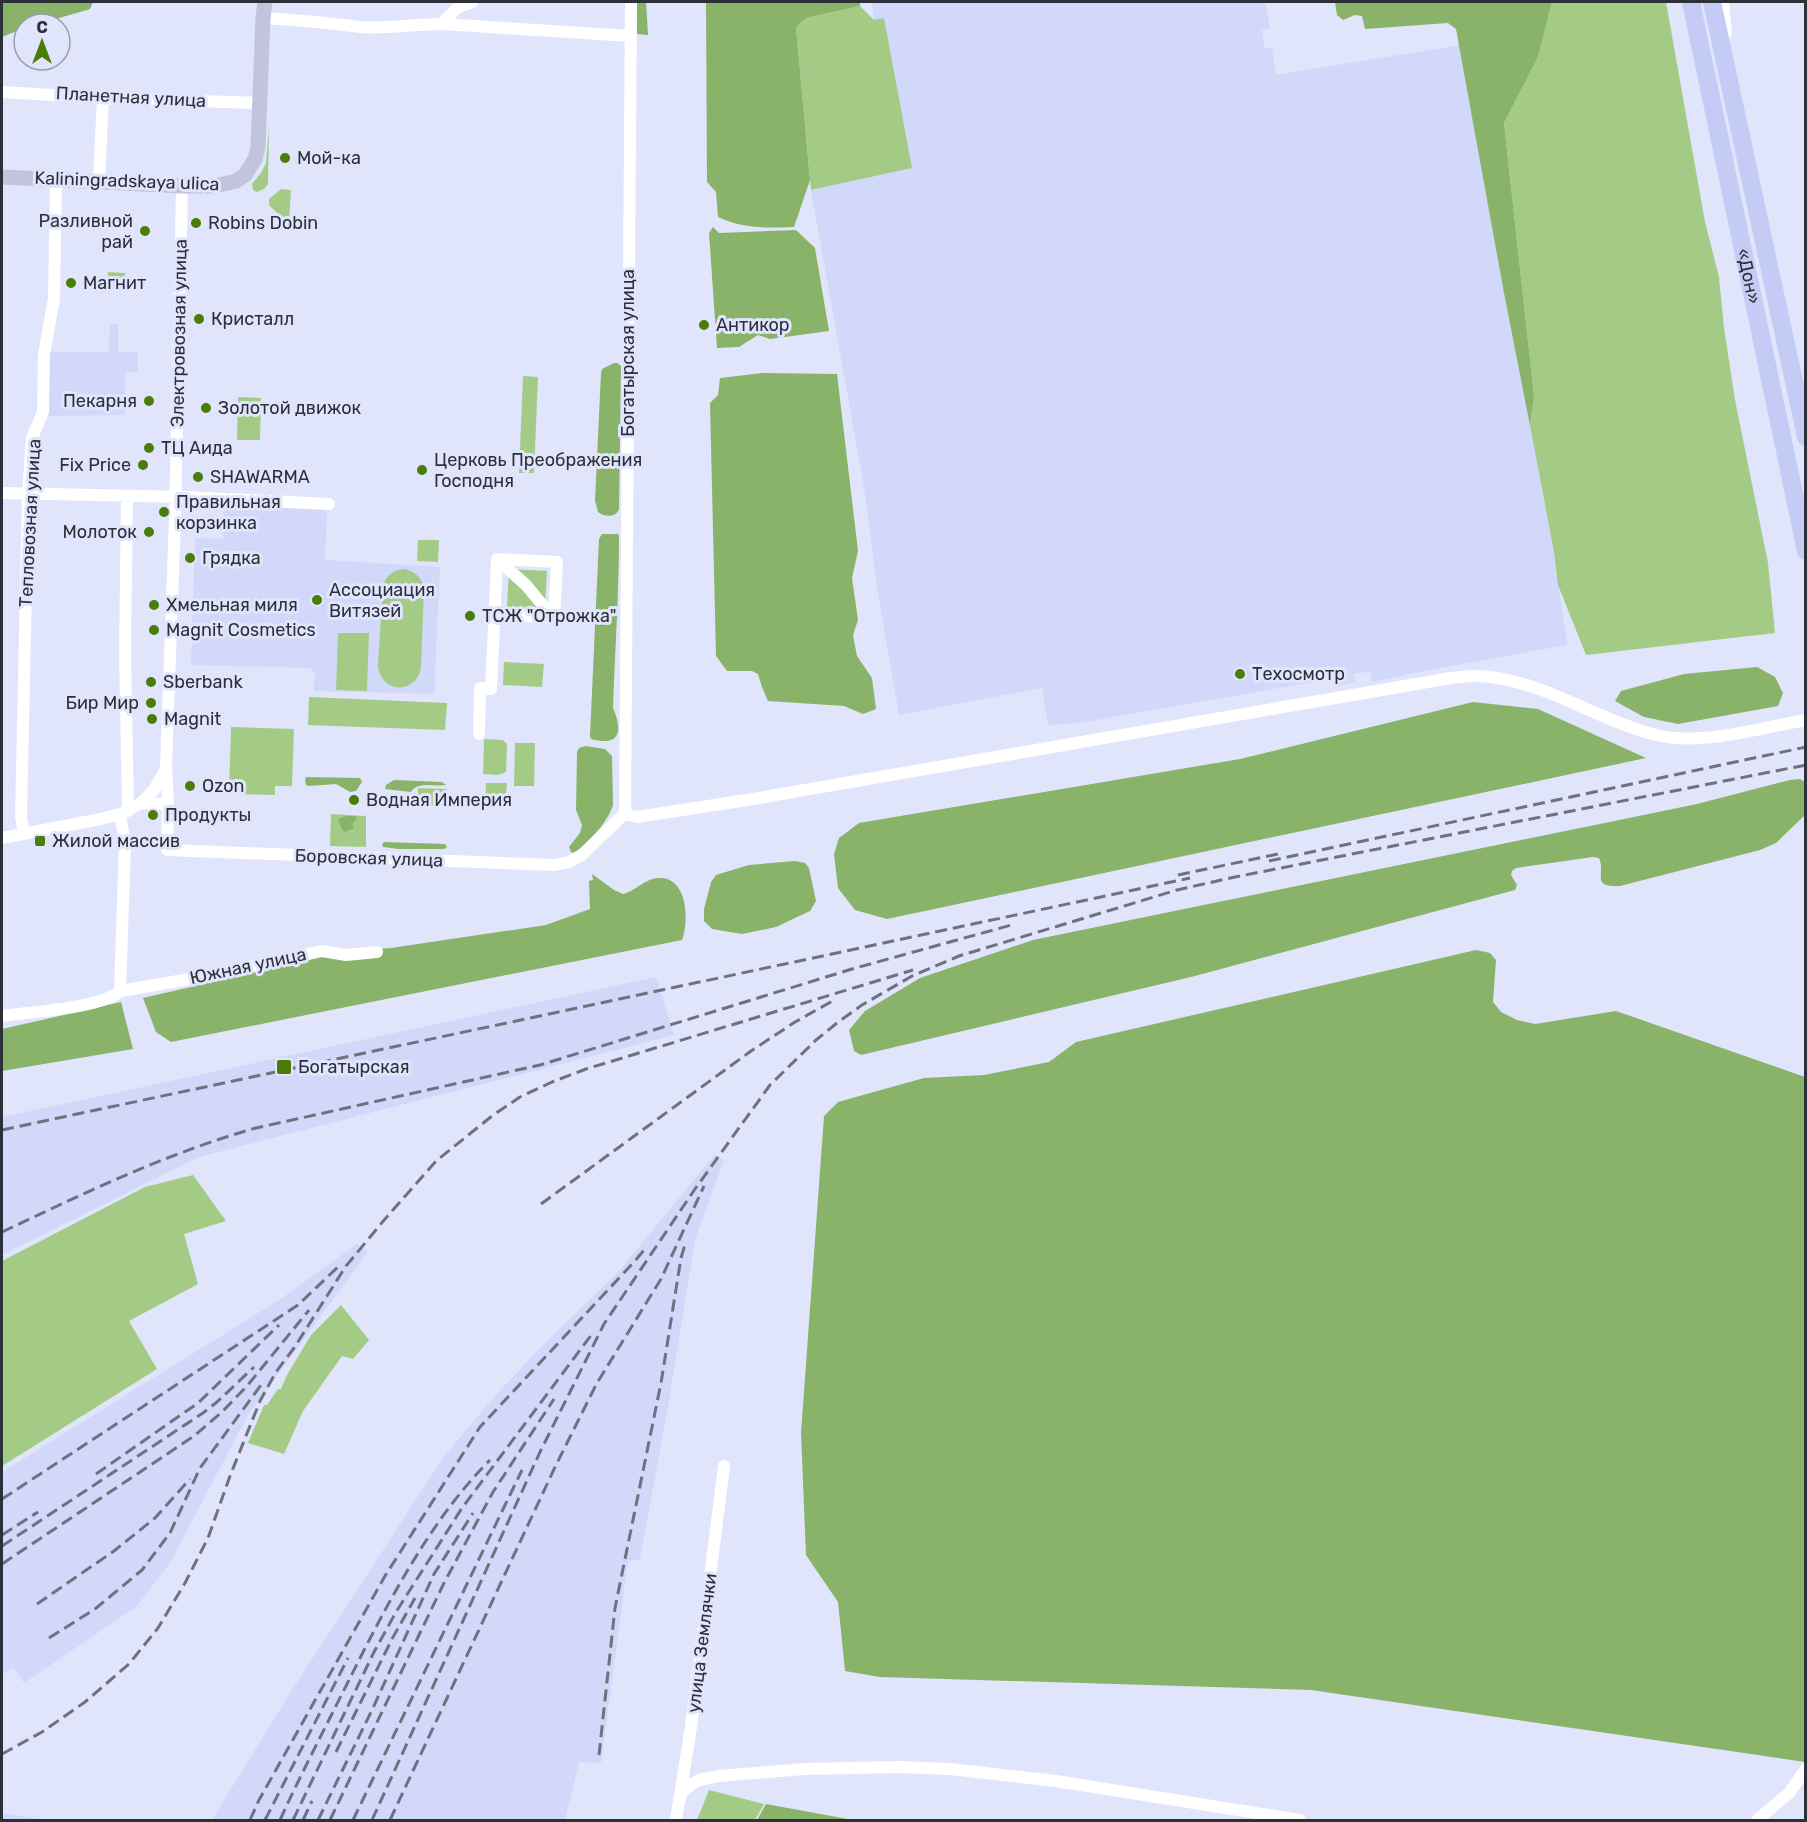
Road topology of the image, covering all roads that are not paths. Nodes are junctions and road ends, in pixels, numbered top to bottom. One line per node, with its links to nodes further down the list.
1 (265, 2): 7 (main road)
2 (472, 2): 8 (street)
3 (632, 2): 9 (street, Богатырская улица)
4 (1691, 2): 24 (highway, «Дон»)
5 (1712, 2): 10 (highway, «Дон»)
6 (1723, 2): 10 (street)
7 (263, 18): 8 (street); 13 (main road)
8 (441, 24): 9 (street)
9 (631, 36): 34 (street, Богатырская улица)
10 (1728, 76): 18 (highway, «Дон»)
11 (2, 92): 12 (street, Планетная улица)
12 (103, 98): 13 (street, Планетная улица); 16 (street)
13 (260, 103): 17 (main road, Kaliningradskaya ulica)
14 (2, 177): 15 (main road, Kaliningradskaya ulica)
15 (56, 180): 16 (main road, Kaliningradskaya ulica); 20 (street, Тепловозная улица)
16 (99, 181): 17 (main road, Kaliningradskaya ulica)
17 (183, 186): 22 (street, Электровозная улица)
18 (1806, 437)
19 (2, 494): 20 (street)
20 (28, 494): 21 (street); 35 (street, Тепловозная улица)
21 (127, 496): 22 (street); 33 (street)
22 (176, 497): 23 (street); 30 (street, Электровозная улица)
23 (329, 504)
24 (1806, 550)
25 (497, 559): 26 (street); 27 (street); 27 (street)
26 (495, 614): 27 (street); 29 (street)
27 (545, 617)
28 (1806, 720): 34 (street)
29 (479, 734)
30 (166, 768): 31 (street); 32 (street, Электровозная улица)
31 (141, 803): 32 (street); 33 (street)
32 (168, 804): 34 (street, Боровская улица)
33 (124, 812): 35 (street); 38 (street)
34 (625, 813)
35 (24, 834): 36 (street)
36 (2, 838)
37 (377, 952): 38 (street, Южная улица)
38 (120, 991): 39 (street, Южная улица)
39 (2, 1016)
40 (724, 1466): 42 (street, улица Землячки)
41 (1806, 1769): 45 (street)
42 (680, 1799): 43 (street, улица Землячки); 44 (street)
43 (676, 1821)
44 (1300, 1821)
45 (1757, 1821)

